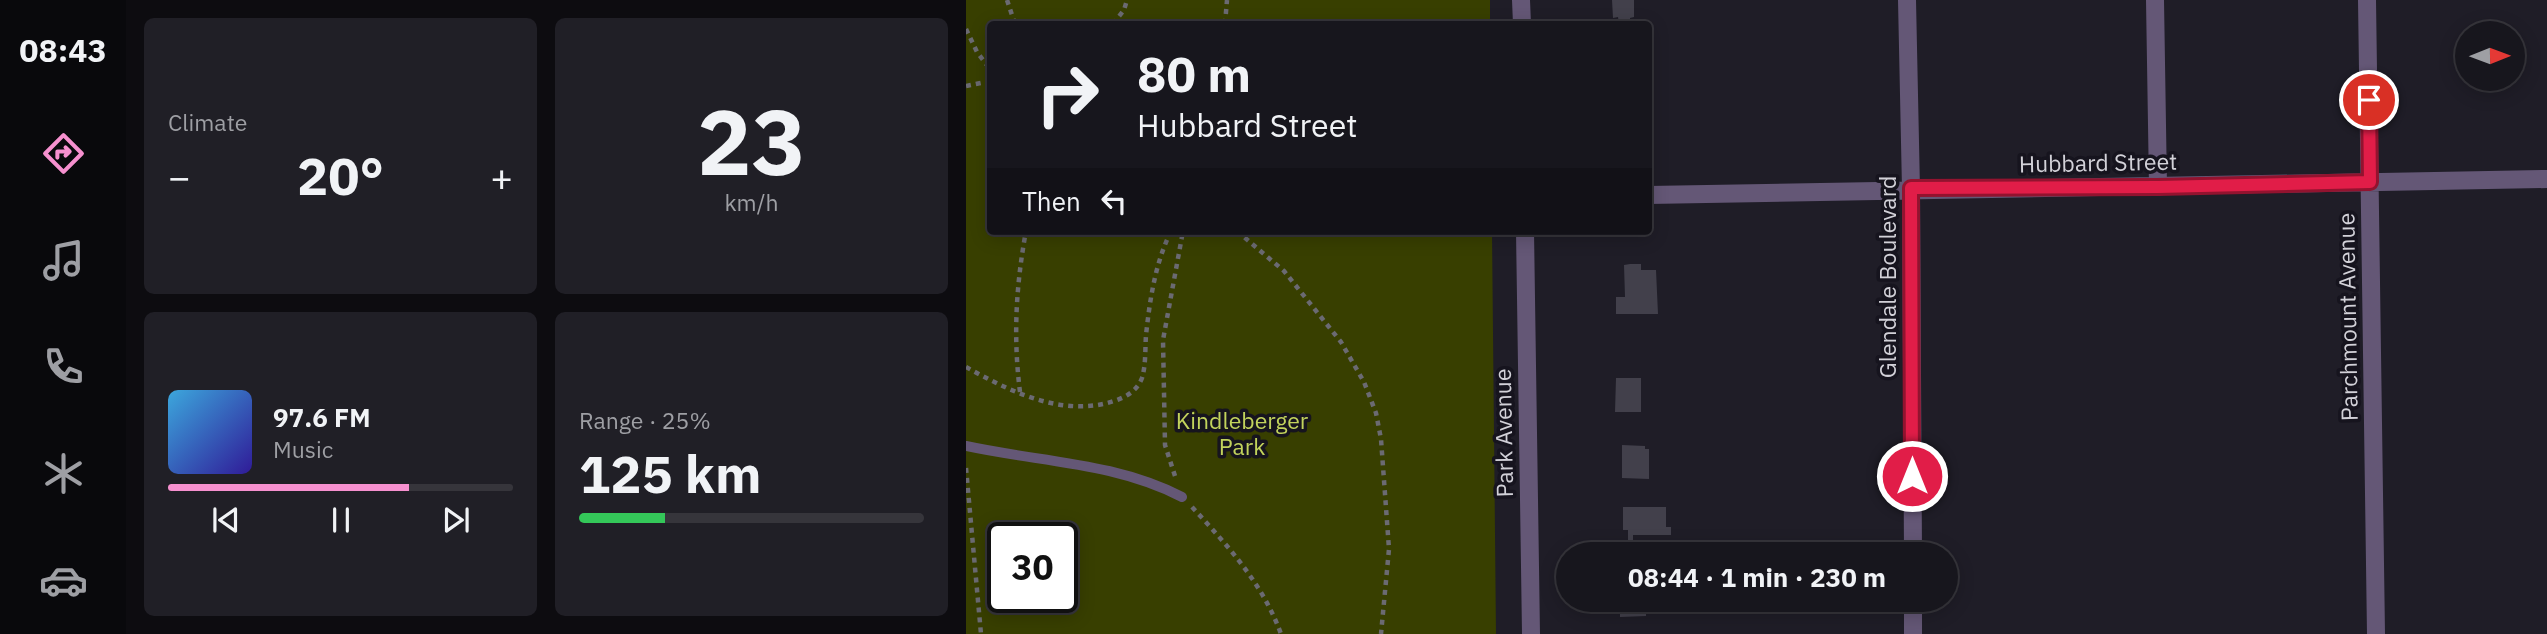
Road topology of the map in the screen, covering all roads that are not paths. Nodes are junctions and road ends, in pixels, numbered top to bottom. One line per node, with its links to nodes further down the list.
1 (1521, 0): 5 (street)
2 (1907, 0): 9 (street, Glendale Boulevard)
3 (2155, 0): 8 (street)
4 (2367, 0): 7 (street, Parchmount Avenue)
5 (1522, 21)
6 (2547, 179): 7 (street, Hubbard Street)
7 (2370, 182): 8 (street, Hubbard Street); 18 (street, Parchmount Avenue)
8 (2158, 187): 9 (street, Hubbard Street)
9 (1911, 188): 10 (street, Hubbard Street); 14 (street, Glendale Boulevard)
10 (1652, 195)
11 (1525, 235): 16 (street, Park Avenue)
12 (966, 446): 13 (lane)
13 (1182, 497)
14 (1913, 542)
15 (1913, 612): 17 (street)
16 (1531, 634)
17 (1913, 634)
18 (2376, 634)

